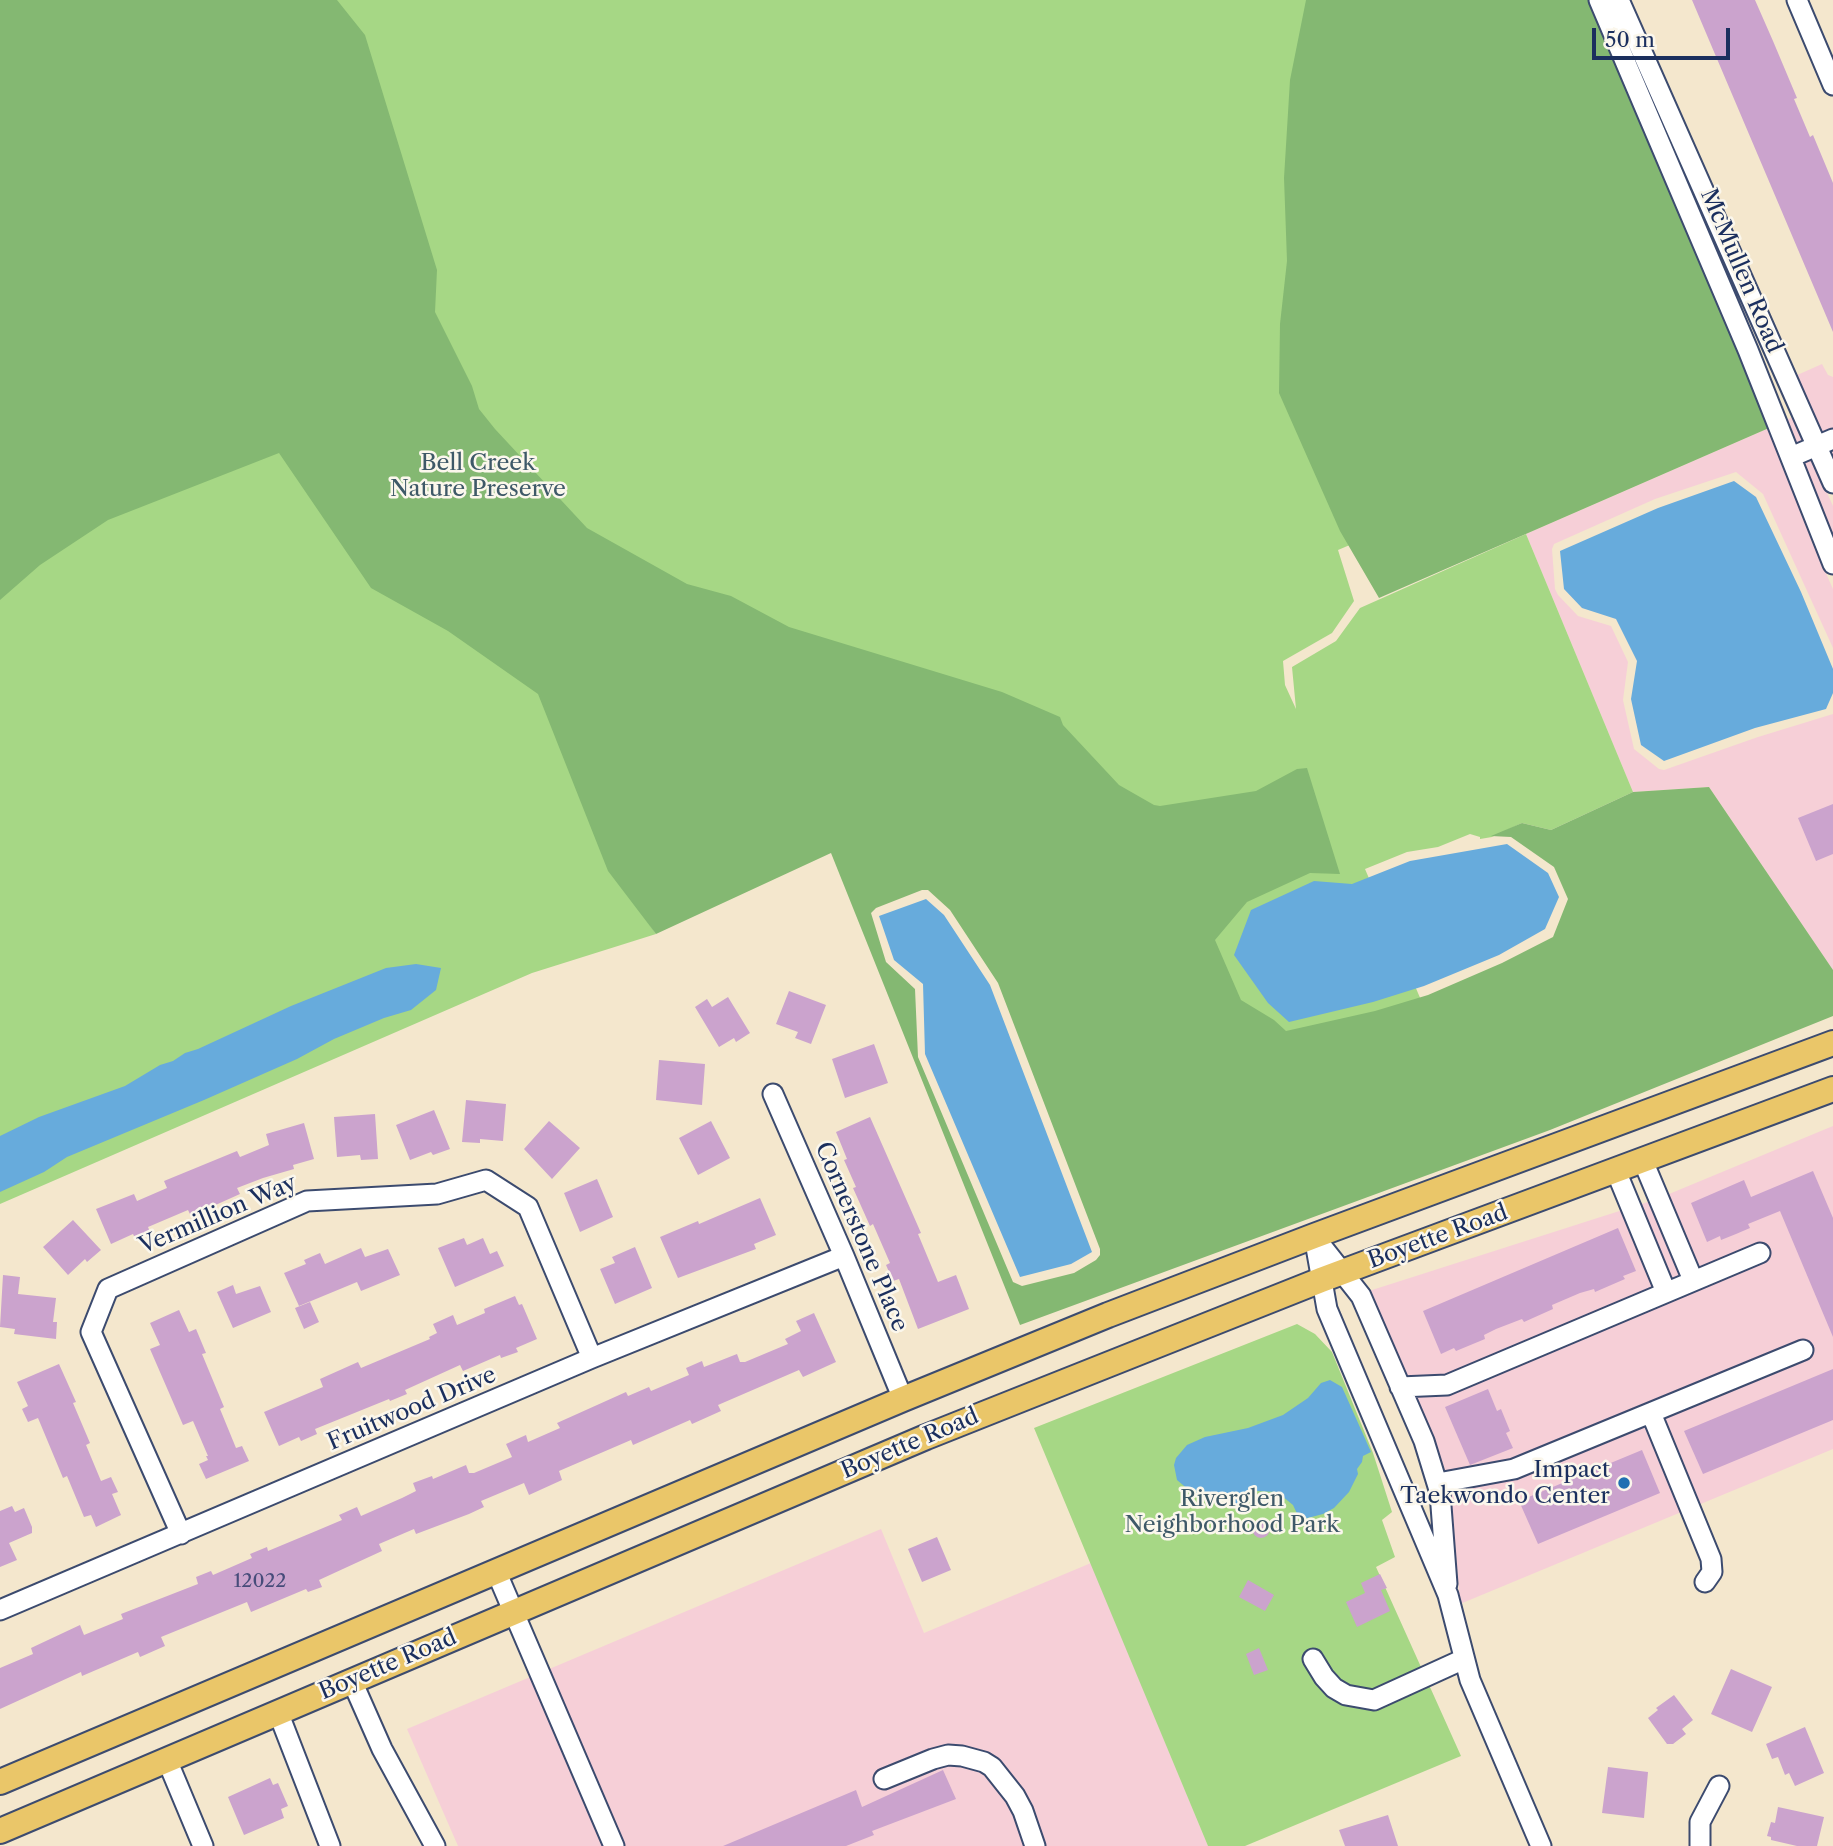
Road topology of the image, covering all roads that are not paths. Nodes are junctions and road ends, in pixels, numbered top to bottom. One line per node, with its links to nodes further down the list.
1 (1599, 0): 6 (street, McMullen Road)
2 (1619, 0): 5 (street, McMullen Road)
3 (1797, 0): 4 (street)
4 (1833, 85)
5 (1825, 443): 6 (street); 7 (street, McMullen Road)
6 (1791, 457): 8 (street, McMullen Road)
7 (1833, 483)
8 (1833, 564)
9 (1833, 1043): 14 (main road, Boyette Road)
10 (1833, 1089): 12 (main road, Boyette Road)
11 (773, 1094): 16 (street, Cornerstone Place)
12 (1643, 1161): 13 (main road, Boyette Road); 18 (street)
13 (1616, 1171): 17 (main road, Boyette Road); 19 (street)
14 (1314, 1236): 17 (street); 23 (main road, Boyette Road)
15 (1760, 1253): 18 (street)
16 (844, 1256): 21 (street, Fruitwood Drive); 23 (street, Cornerstone Place)
17 (1332, 1276): 22 (street); 29 (street); 31 (main road, Boyette Road)
18 (1693, 1280): 19 (street)
19 (1666, 1292): 22 (street)
20 (1803, 1350): 24 (street)
21 (592, 1359): 26 (street, Fruitwood Drive); 26 (street, Vermillion Way)
22 (1400, 1387): 25 (street)
23 (903, 1399): 27 (main road, Boyette Road)
24 (1651, 1413): 25 (street); 28 (street)
25 (1437, 1483): 29 (street)
26 (181, 1534): 30 (street, Fruitwood Drive)
27 (496, 1571): 31 (street); 38 (main road, Boyette Road)
28 (1705, 1582)
29 (1448, 1595): 33 (street)
30 (0, 1610)
31 (513, 1612): 34 (main road, Boyette Road); 44 (street)
32 (1313, 1659): 33 (street)
33 (1464, 1659): 46 (street)
34 (352, 1681): 35 (main road, Boyette Road); 43 (street)
35 (278, 1712): 36 (main road, Boyette Road); 42 (street)
36 (167, 1759): 40 (main road, Boyette Road); 41 (street)
37 (884, 1779): 45 (street)
38 (0, 1782)
39 (1719, 1786): 47 (street)
40 (0, 1830)
41 (203, 1846)
42 (330, 1846)
43 (435, 1846)
44 (614, 1846)
45 (1035, 1846)
46 (1541, 1846)
47 (1700, 1846)

